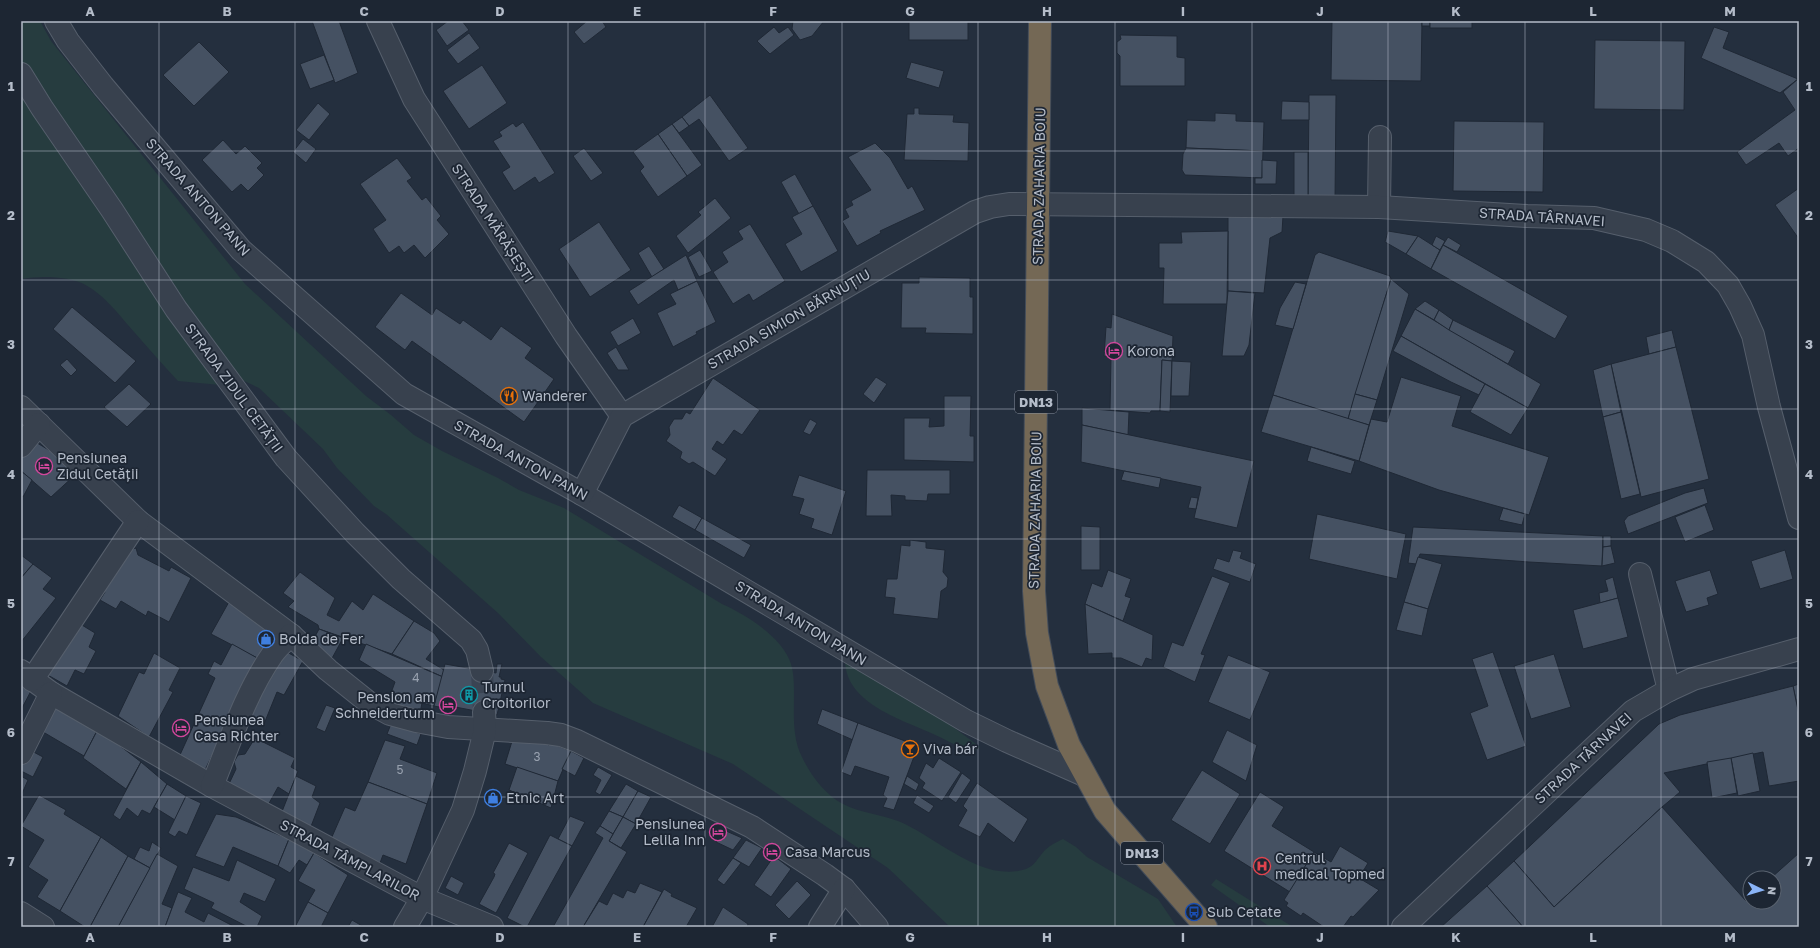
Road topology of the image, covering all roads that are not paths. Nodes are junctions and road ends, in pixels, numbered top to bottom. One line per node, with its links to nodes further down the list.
1 (56, 21): 12 (street, STRADA ANTON PANN)
2 (378, 21): 9 (street, STRADA MĂRĂȘEȘTI)
3 (1040, 21): 6 (highway, STRADA ZAHARIA BOIU / DN13)
4 (21, 74): 18 (street, STRADA ZIDUL CETĂȚII)
5 (1380, 137): 7 (street)
6 (1039, 204): 7 (street, STRADA SIMION BĂRNUȚIU); 9 (street, STRADA SIMION BĂRNUȚIU); 24 (highway, STRADA ZAHARIA BOIU / DN13)
7 (1379, 206): 13 (street, STRADA TÂRNAVEI)
8 (21, 407): 10 (street)
9 (622, 416): 12 (street)
10 (39, 424): 11 (street); 14 (street)
11 (21, 446)
12 (582, 494): 24 (street, STRADA ANTON PANN)
13 (1799, 518)
14 (138, 521): 16 (street); 19 (street)
15 (1640, 574): 20 (street)
16 (291, 635): 22 (street); 25 (street)
17 (1799, 648): 20 (street, STRADA TÂRNAVEI)
18 (482, 671)
19 (26, 675): 21 (street, STRADA TÂMPLARILOR)
20 (1669, 690): 35 (street, STRADA TÂRNAVEI)
21 (51, 692): 23 (street); 25 (street, STRADA TÂMPLARILOR)
22 (484, 721): 26 (street); 27 (street)
23 (21, 753)
24 (1084, 775): 34 (highway, DN13)
25 (212, 786): 27 (street, STRADA TÂMPLARILOR)
26 (844, 889): 32 (street); 33 (street)
27 (422, 898): 30 (street); 31 (street, STRADA TÂMPLARILOR)
28 (21, 913): 29 (street)
29 (43, 927)
30 (405, 927)
31 (492, 927)
32 (820, 927)
33 (876, 927)
34 (1206, 927)
35 (1403, 927)

